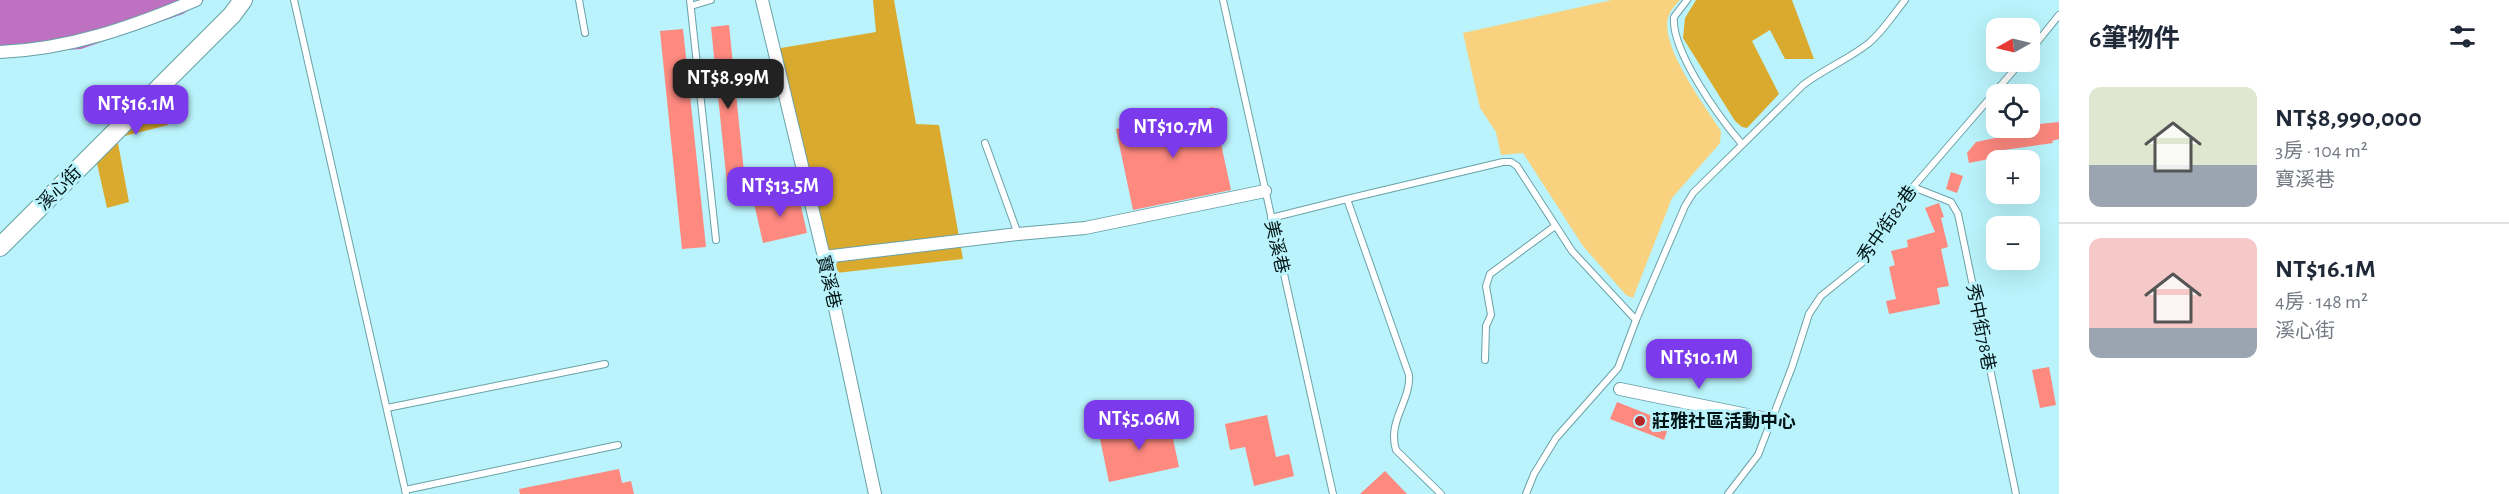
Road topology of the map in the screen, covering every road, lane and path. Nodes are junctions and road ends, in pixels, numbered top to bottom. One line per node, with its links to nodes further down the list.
1 (196, 0): 14 (street)
2 (243, 0): 25 (street, 溪心街)
3 (294, 0): 31 (lane)
4 (579, 0): 12 (lane)
5 (711, 0): 10 (lane)
6 (762, 0): 26 (street, 寶溪巷)
7 (1223, 0): 19 (lane, 美溪巷)
8 (1687, 0): 17 (lane)
9 (1905, 0): 17 (lane)
10 (691, 3): 24 (lane)
11 (2059, 15): 13 (lane)
12 (585, 33)
13 (2040, 39)
14 (0, 52)
15 (2012, 72): 18 (lane, 秀中街82巷)
16 (986, 143): 23 (lane)
17 (1741, 143): 27 (lane)
18 (1913, 187): 32 (lane, 秀中街82巷); 40 (lane, 秀中街78巷)
19 (1264, 191): 21 (lane, 美溪巷); 23 (street)
20 (1347, 199): 21 (lane); 22 (lane); 37 (lane)
21 (1270, 218): 36 (lane, 美溪巷)
22 (1555, 226): 27 (lane); 28 (lane)
23 (1018, 234): 26 (street)
24 (716, 240)
25 (0, 247)
26 (824, 257): 35 (street, 寶溪巷)
27 (1636, 320): 38 (lane)
28 (1485, 360)
29 (605, 364): 31 (lane)
30 (1620, 389): 32 (street)
31 (387, 408): 34 (lane)
32 (1772, 420): 39 (lane, 秀中街82巷)
33 (618, 445): 34 (lane)
34 (405, 492)
35 (875, 494)
36 (1333, 494)
37 (1441, 494)
38 (1526, 494)
39 (1728, 494)
40 (2016, 494)

